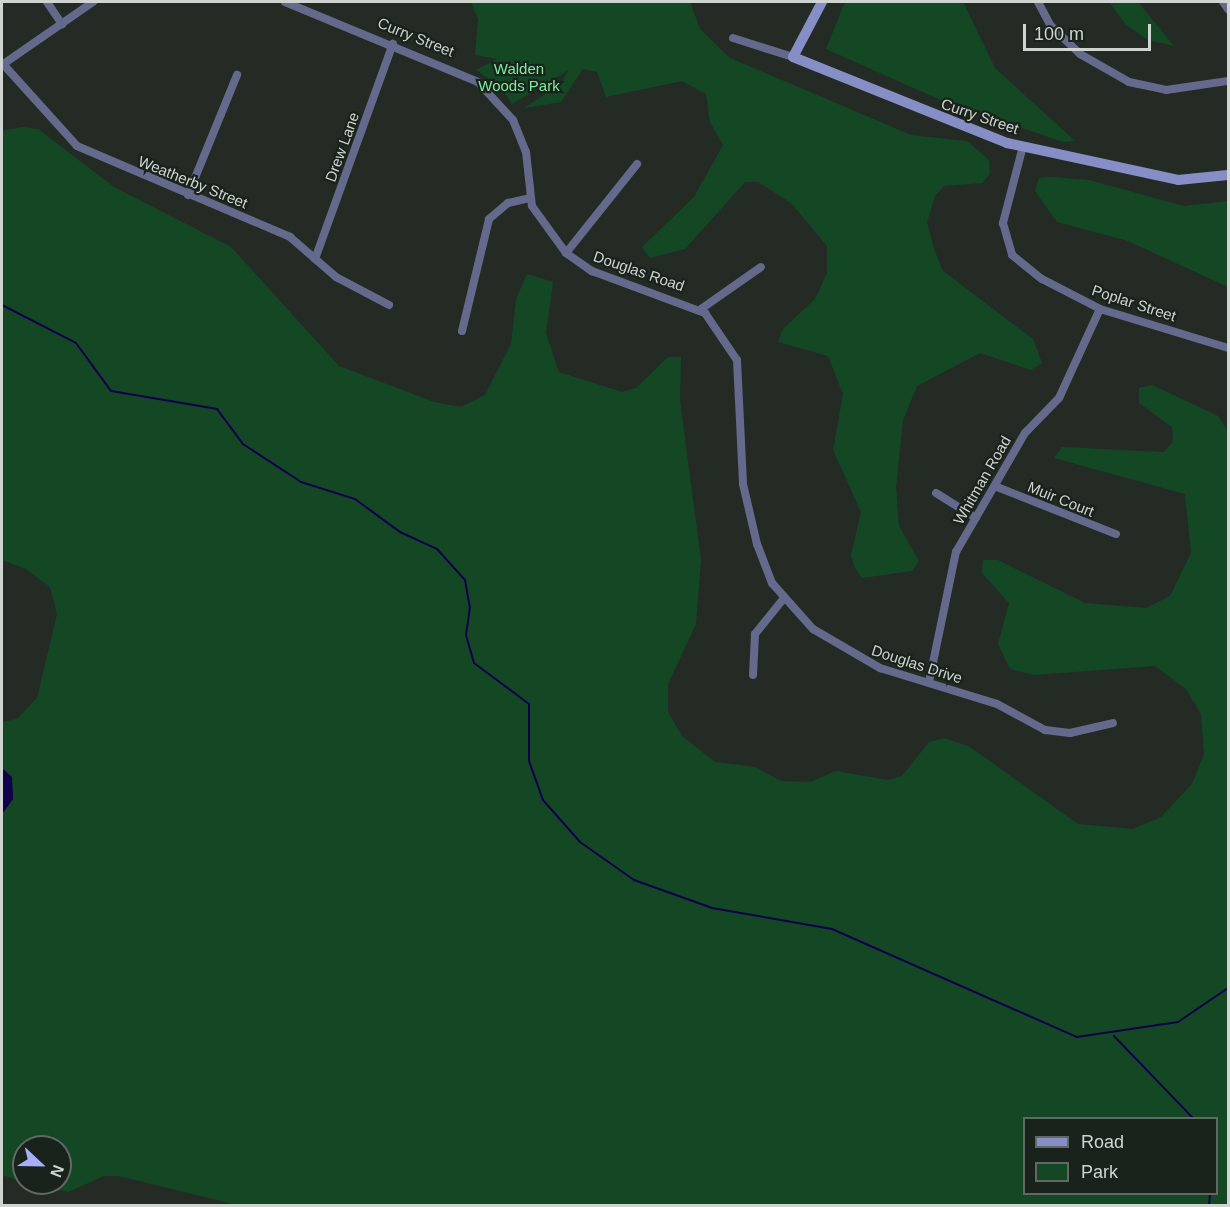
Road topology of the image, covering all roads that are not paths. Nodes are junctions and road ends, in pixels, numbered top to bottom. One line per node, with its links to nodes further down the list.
1 (47, 2): 8 (street)
2 (93, 2): 8 (street)
3 (285, 2): 10 (street, Curry Street)
4 (822, 2): 11 (street)
5 (1038, 2): 14 (street)
6 (1223, 2): 7 (street)
7 (1228, 9)
8 (62, 24): 12 (street)
9 (733, 38): 11 (street, Curry Street)
10 (393, 44): 19 (street, Curry Street); 21 (street, Drew Lane)
11 (793, 57): 15 (street, Curry Street)
12 (2, 65): 18 (street, Weatherby Street)
13 (237, 75): 18 (street)
14 (1228, 81)
15 (1023, 146): 17 (street, Curry Street); 25 (street, Poplar Street)
16 (637, 164): 20 (street)
17 (1228, 175)
18 (188, 195): 21 (street, Weatherby Street)
19 (530, 198): 20 (street, Douglas Road); 26 (street)
20 (566, 253): 24 (street, Douglas Road)
21 (315, 259): 23 (street, Weatherby Street)
22 (761, 267): 24 (street)
23 (389, 305)
24 (701, 309): 32 (street, Douglas Drive)
25 (1100, 309): 27 (street, Poplar Street); 28 (street, Whitman Road)
26 (462, 331)
27 (1228, 348)
28 (997, 487): 30 (street, Whitman Road); 31 (street, Muir Court)
29 (936, 493): 30 (street)
30 (976, 518): 34 (street, Whitman Road)
31 (1116, 534)
32 (784, 598): 33 (street); 34 (street, Douglas Drive)
33 (753, 675)
34 (929, 682): 35 (street, Douglas Drive)
35 (1113, 723)

